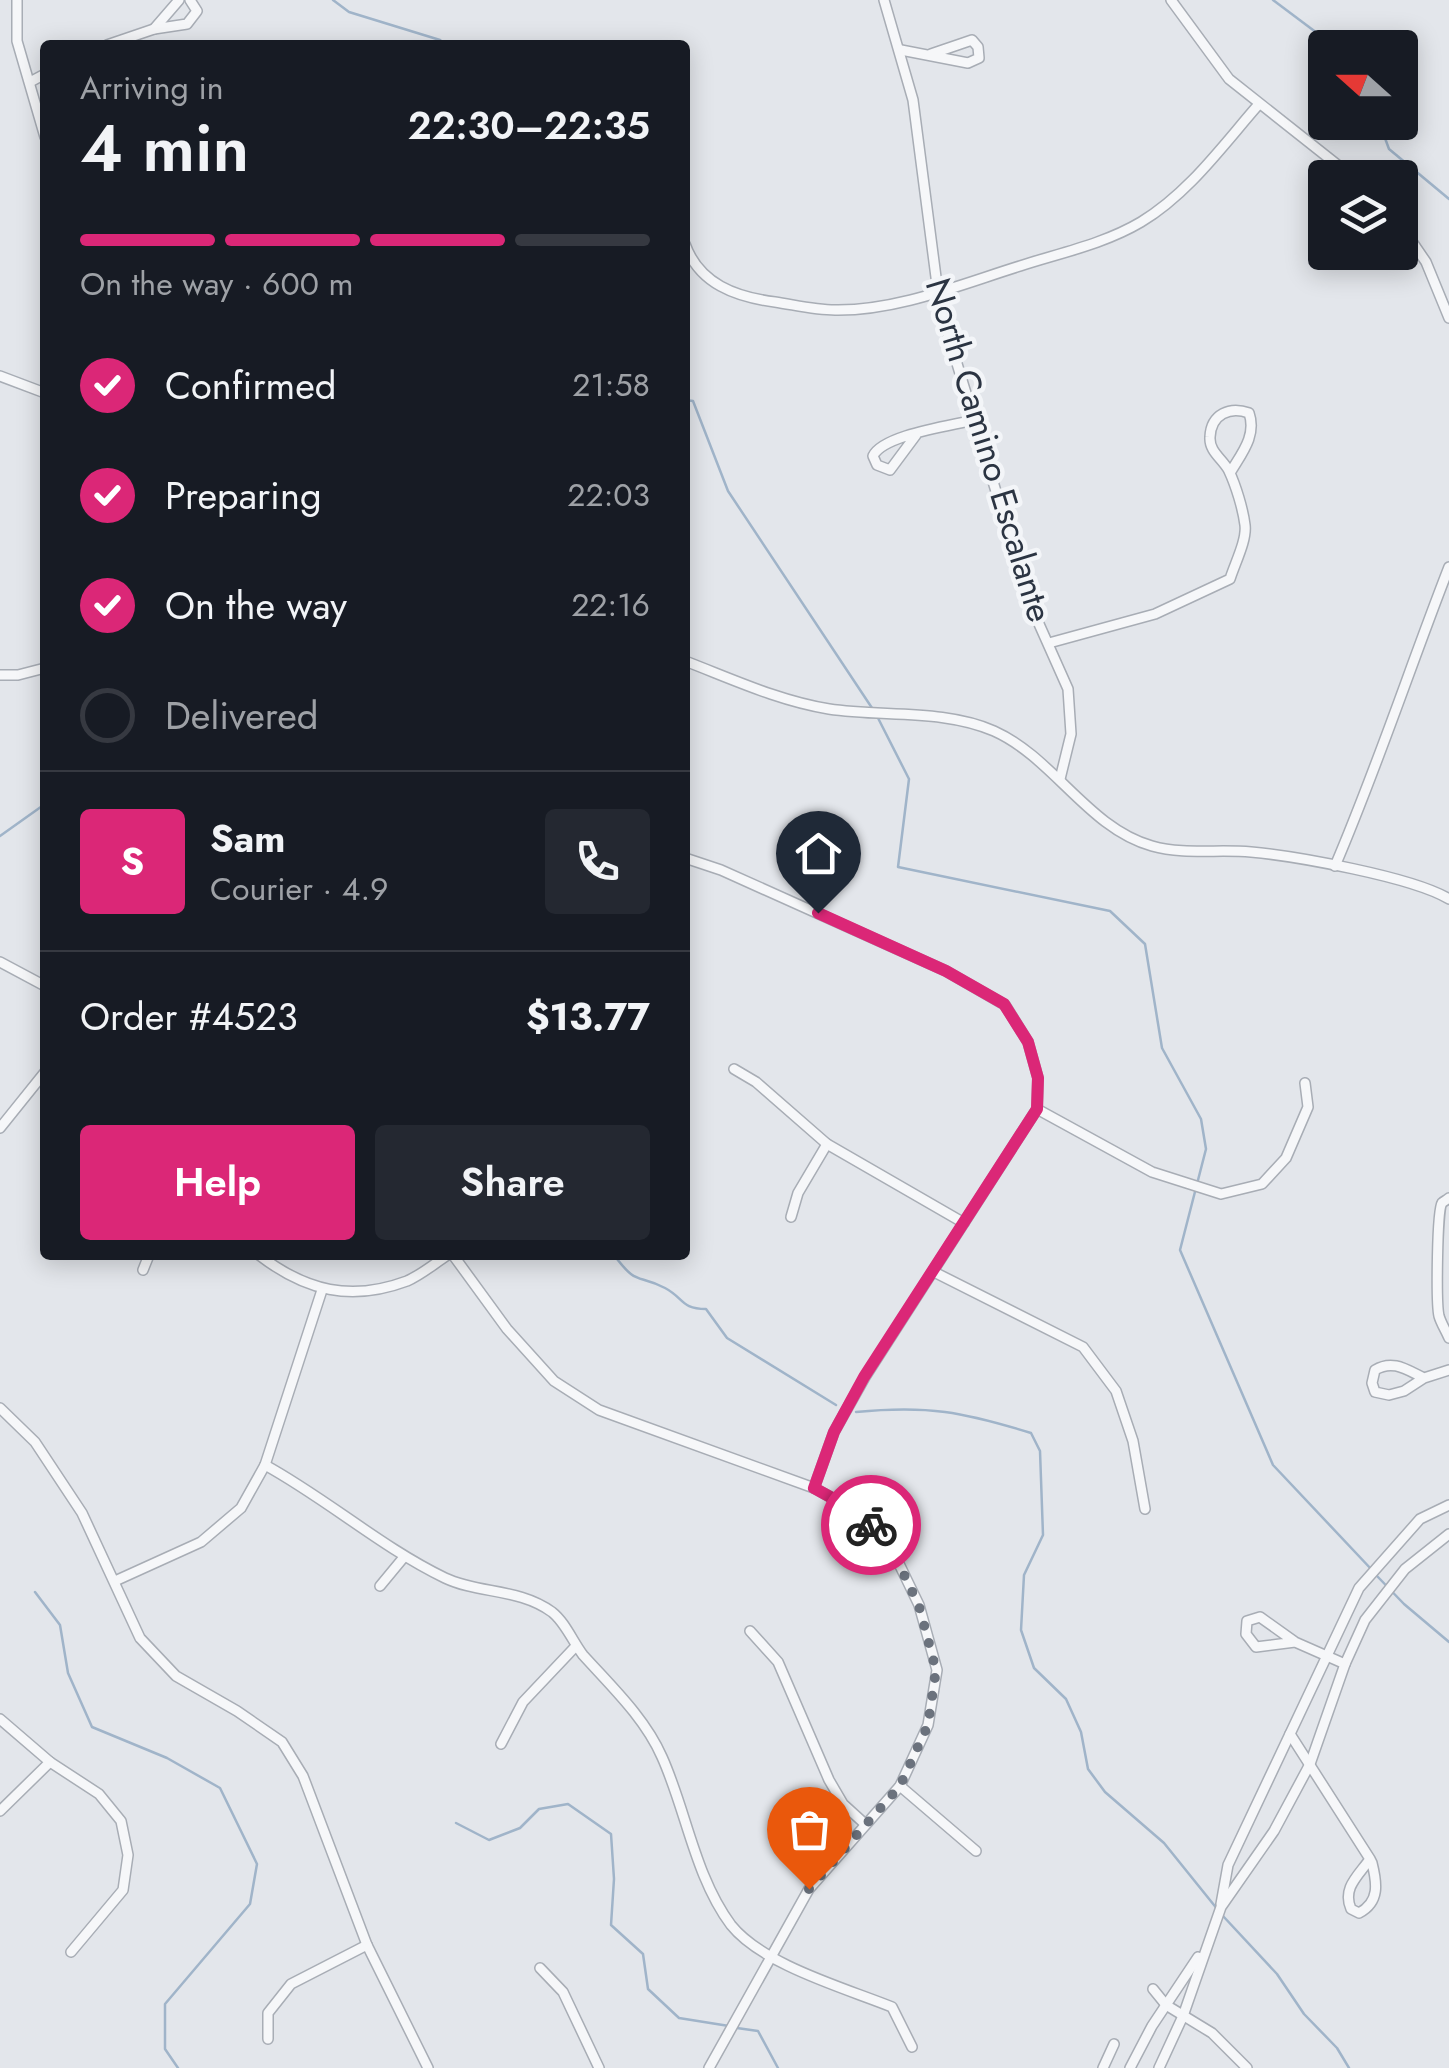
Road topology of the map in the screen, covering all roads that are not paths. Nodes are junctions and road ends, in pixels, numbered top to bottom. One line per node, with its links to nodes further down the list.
1 (17, 0): 11 (street)
2 (179, 0): 6 (street)
3 (190, 0): 6 (street)
4 (884, 0): 8 (street, North Camino Escalante)
5 (1170, 0): 12 (street)
6 (154, 29): 7 (street)
7 (122, 40)
8 (901, 50): 9 (street); 17 (street, North Camino Escalante)
9 (931, 54): 9 (street)
10 (40, 77): 11 (street)
11 (30, 82): 13 (street)
12 (1259, 104): 14 (street); 17 (street)
13 (40, 119)
14 (1331, 160)
15 (1418, 250): 18 (street)
16 (690, 254): 17 (street)
17 (936, 292): 21 (street, North Camino Escalante)
18 (1449, 318)
19 (0, 376): 20 (street)
20 (40, 392)
21 (974, 420): 22 (street); 25 (street, North Camino Escalante)
22 (916, 435): 22 (street)
23 (1230, 473): 23 (street); 25 (street)
24 (1449, 568): 31 (street)
25 (1049, 643): 29 (street, North Camino Escalante)
26 (690, 663): 29 (street)
27 (40, 669): 28 (street)
28 (0, 675)
29 (1060, 779): 31 (street)
30 (690, 860): 38 (street)
31 (1335, 866): 32 (street)
32 (1449, 899)
33 (0, 962): 34 (street)
34 (40, 983)
35 (734, 1069): 40 (street)
36 (40, 1078): 39 (street)
37 (1305, 1083): 38 (street)
38 (1037, 1109): 43 (street)
39 (0, 1128)
40 (827, 1144): 42 (street); 43 (street)
41 (1449, 1198): 44 (street)
42 (792, 1217)
43 (964, 1223): 50 (street)
44 (1445, 1239): 52 (street)
45 (146, 1260): 49 (street)
46 (266, 1260): 51 (street)
47 (442, 1260): 51 (street)
48 (454, 1260): 57 (street)
49 (143, 1270)
50 (934, 1272): 57 (street); 59 (street)
51 (322, 1290): 56 (street)
52 (1449, 1338)
53 (1449, 1370): 54 (street)
54 (1424, 1378): 54 (street)
55 (0, 1408): 62 (street)
56 (264, 1465): 61 (street); 62 (street)
57 (814, 1488): 74 (street)
58 (1449, 1505): 67 (street)
59 (1145, 1509)
60 (1449, 1534): 68 (street)
61 (404, 1557): 63 (street); 66 (street)
62 (114, 1581): 81 (street)
63 (380, 1586)
64 (750, 1631): 76 (street)
65 (1295, 1642): 65 (street); 67 (street)
66 (576, 1646): 71 (street); 83 (street)
67 (1327, 1656): 68 (street); 70 (street)
68 (1345, 1664): 73 (street)
69 (0, 1719): 72 (street)
70 (1290, 1734): 73 (street); 79 (street)
71 (501, 1744)
72 (50, 1762): 75 (street); 82 (street)
73 (1310, 1764): 78 (street); 79 (street)
74 (900, 1786): 76 (street); 77 (street)
75 (0, 1810)
76 (865, 1824): 83 (street)
77 (976, 1851)
78 (1370, 1859): 78 (street)
79 (1221, 1907): 80 (street)
80 (1207, 1942): 86 (street); 87 (street)
81 (367, 1945): 88 (street); 92 (street)
82 (71, 1952)
83 (770, 1956): 90 (street); 94 (street)
84 (540, 1968): 93 (street)
85 (1153, 1988): 86 (street)
86 (1166, 2005): 87 (street); 96 (street)
87 (1183, 2016): 91 (street); 97 (street)
88 (268, 2039)
89 (1114, 2044): 95 (street)
90 (912, 2046)
91 (1238, 2064): 98 (street)
92 (428, 2068)
93 (600, 2068)
94 (710, 2068)
95 (1103, 2068)
96 (1130, 2068)
97 (1159, 2068)
98 (1247, 2068)

